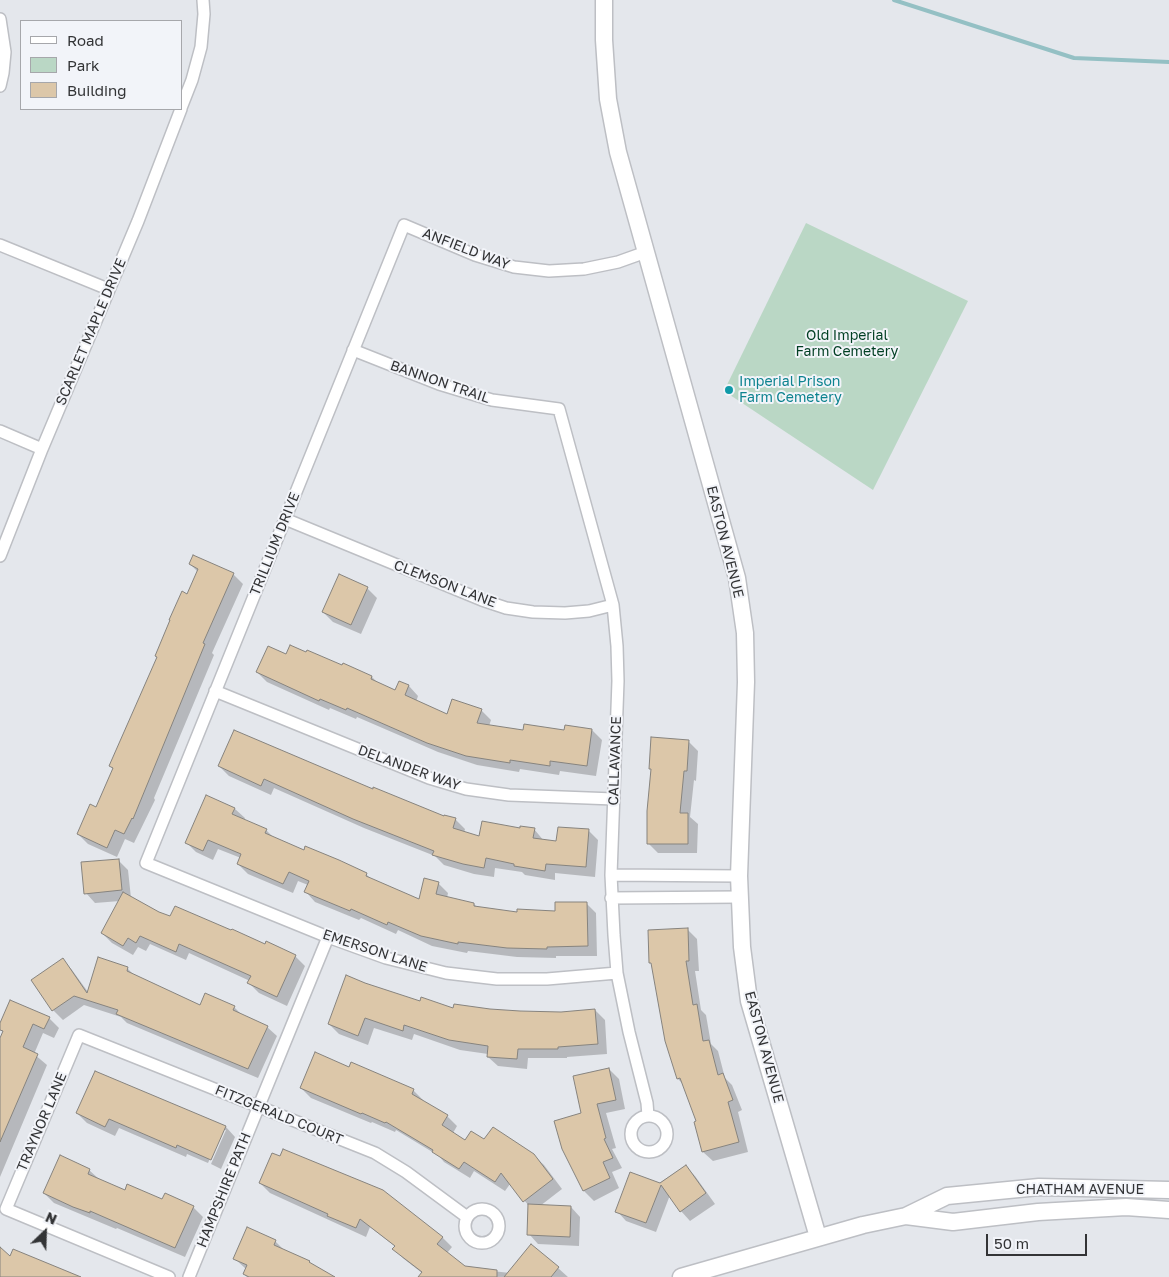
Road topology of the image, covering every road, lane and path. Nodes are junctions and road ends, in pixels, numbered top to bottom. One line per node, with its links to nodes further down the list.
1 (203, 0): 5 (street, SCARLET MAPLE DRIVE)
2 (604, 0): 9 (street, EASTON AVENUE)
3 (0, 19): 4 (street)
4 (0, 86)
5 (182, 105)
6 (180, 110): 10 (street, SCARLET MAPLE DRIVE)
7 (404, 225): 9 (street, ANFIELD WAY); 11 (street, TRILLIUM DRIVE)
8 (0, 245): 10 (street)
9 (646, 252): 22 (street, EASTON AVENUE)
10 (108, 289): 14 (street, SCARLET MAPLE DRIVE)
11 (353, 350): 12 (street, BANNON TRAIL); 15 (street, TRILLIUM DRIVE)
12 (559, 409): 17 (street, CALLAVANCE)
13 (0, 431): 14 (street)
14 (42, 448): 16 (street, SCARLET MAPLE DRIVE)
15 (285, 519): 17 (street, CLEMSON LANE); 18 (street, TRILLIUM DRIVE)
16 (0, 556)
17 (613, 605): 19 (street, CALLAVANCE)
18 (215, 691): 19 (street, DELANDER WAY); 20 (street, TRILLIUM DRIVE)
19 (614, 799): 21 (street, CALLAVANCE)
20 (146, 863): 25 (street, EMERSON LANE)
21 (612, 875): 22 (street); 24 (street, CALLAVANCE)
22 (739, 876): 23 (street, EASTON AVENUE)
23 (739, 897): 24 (street); 34 (street, EASTON AVENUE)
24 (611, 898): 26 (street, CALLAVANCE)
25 (328, 937): 26 (street, EMERSON LANE); 28 (street, HAMPSHIRE PATH)
26 (617, 973): 29 (street, CALLAVANCE)
27 (79, 1034): 28 (street, FITZGERALD COURT); 35 (street, TRAYNOR LANE)
28 (258, 1106): 33 (street, FITZGERALD COURT); 36 (street, HAMPSHIRE PATH)
29 (648, 1116)
30 (1169, 1190): 32 (street, CHATHAM AVENUE)
31 (1169, 1210): 32 (street, CHATHAM AVENUE)
32 (906, 1216): 34 (street, CHATHAM AVENUE)
33 (467, 1217)
34 (818, 1237): 37 (street, CHATHAM AVENUE)
35 (168, 1277)
36 (190, 1277)
37 (681, 1277)

